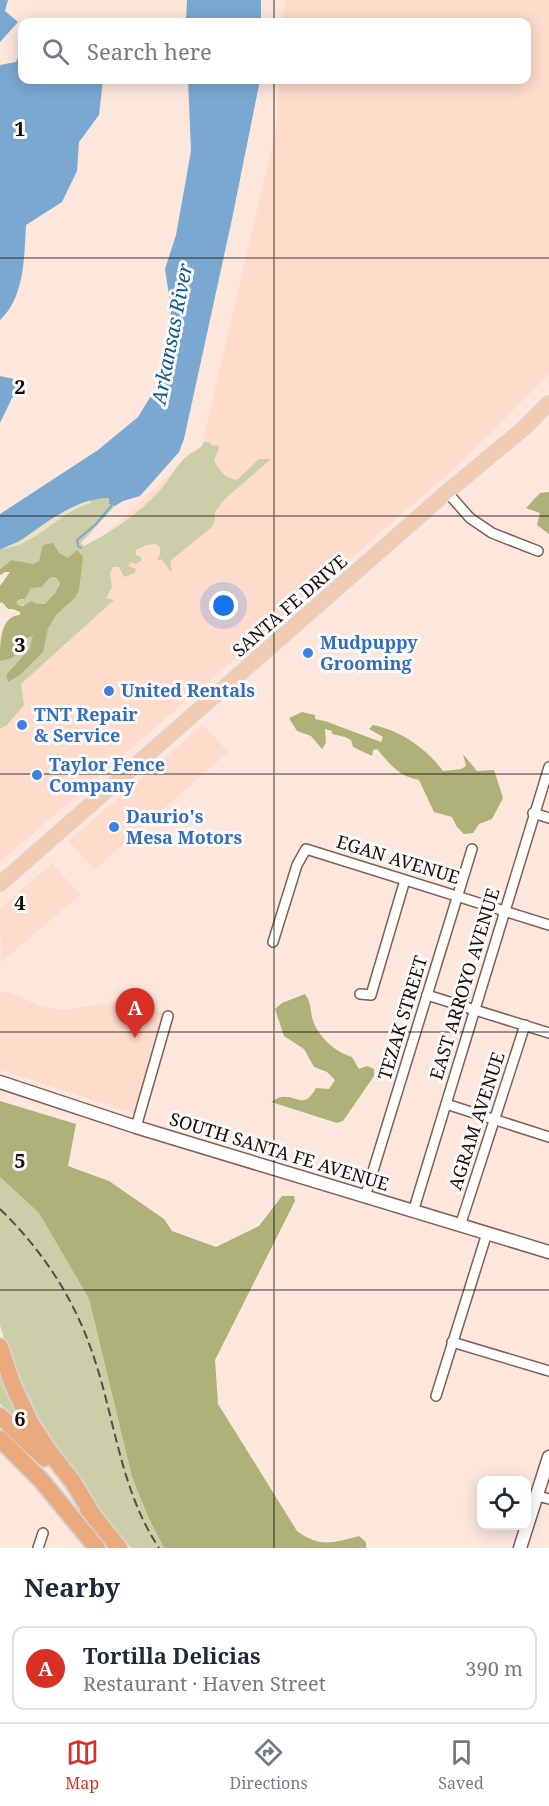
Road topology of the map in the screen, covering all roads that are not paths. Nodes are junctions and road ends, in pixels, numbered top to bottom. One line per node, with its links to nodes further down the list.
1 (549, 403): 2 (main road, SANTA FE DRIVE)
2 (447, 492): 3 (street); 9 (main road, SANTA FE DRIVE)
3 (538, 551)
4 (549, 766): 5 (street, EAST ARROYO AVENUE)
5 (533, 813): 6 (street); 11 (street, EAST ARROYO AVENUE)
6 (549, 818)
7 (472, 849): 10 (street, TEZAK STREET)
8 (405, 880): 10 (street, EGAN AVENUE); 13 (street, EGAN AVENUE); 14 (street)
9 (0, 884)
10 (457, 896): 11 (street, EGAN AVENUE); 15 (street, TEZAK STREET)
11 (505, 911): 12 (street, EGAN AVENUE); 16 (street, EAST ARROYO AVENUE)
12 (549, 925)
13 (273, 942)
14 (360, 994)
15 (427, 995): 16 (street); 25 (street, TEZAK STREET)
16 (474, 1010): 18 (street); 21 (street, EAST ARROYO AVENUE)
17 (168, 1016): 23 (street)
18 (525, 1025): 19 (street); 22 (street, AGRAM AVENUE)
19 (549, 1032)
20 (0, 1082): 23 (street, SOUTH SANTA FE AVENUE)
21 (446, 1104): 22 (street); 26 (street, EAST ARROYO AVENUE)
22 (495, 1120): 24 (street); 27 (street, AGRAM AVENUE)
23 (136, 1127): 25 (street, SOUTH SANTA FE AVENUE)
24 (549, 1137)
25 (365, 1197): 26 (street, SOUTH SANTA FE AVENUE)
26 (413, 1212): 27 (street, SOUTH SANTA FE AVENUE)
27 (460, 1226): 28 (street, SOUTH SANTA FE AVENUE)
28 (488, 1233): 29 (street, SOUTH SANTA FE AVENUE); 30 (street)
29 (549, 1252)
30 (452, 1342): 32 (street); 33 (street)
31 (0, 1347): 38 (highway)
32 (549, 1371)
33 (436, 1396)
34 (0, 1416): 38 (highway)
35 (0, 1439): 41 (highway)
36 (549, 1456): 37 (street)
37 (543, 1498): 43 (street)
38 (94, 1517): 42 (highway)
39 (43, 1533): 40 (street)
40 (38, 1548)
41 (97, 1548)
42 (119, 1548)
43 (520, 1548)

